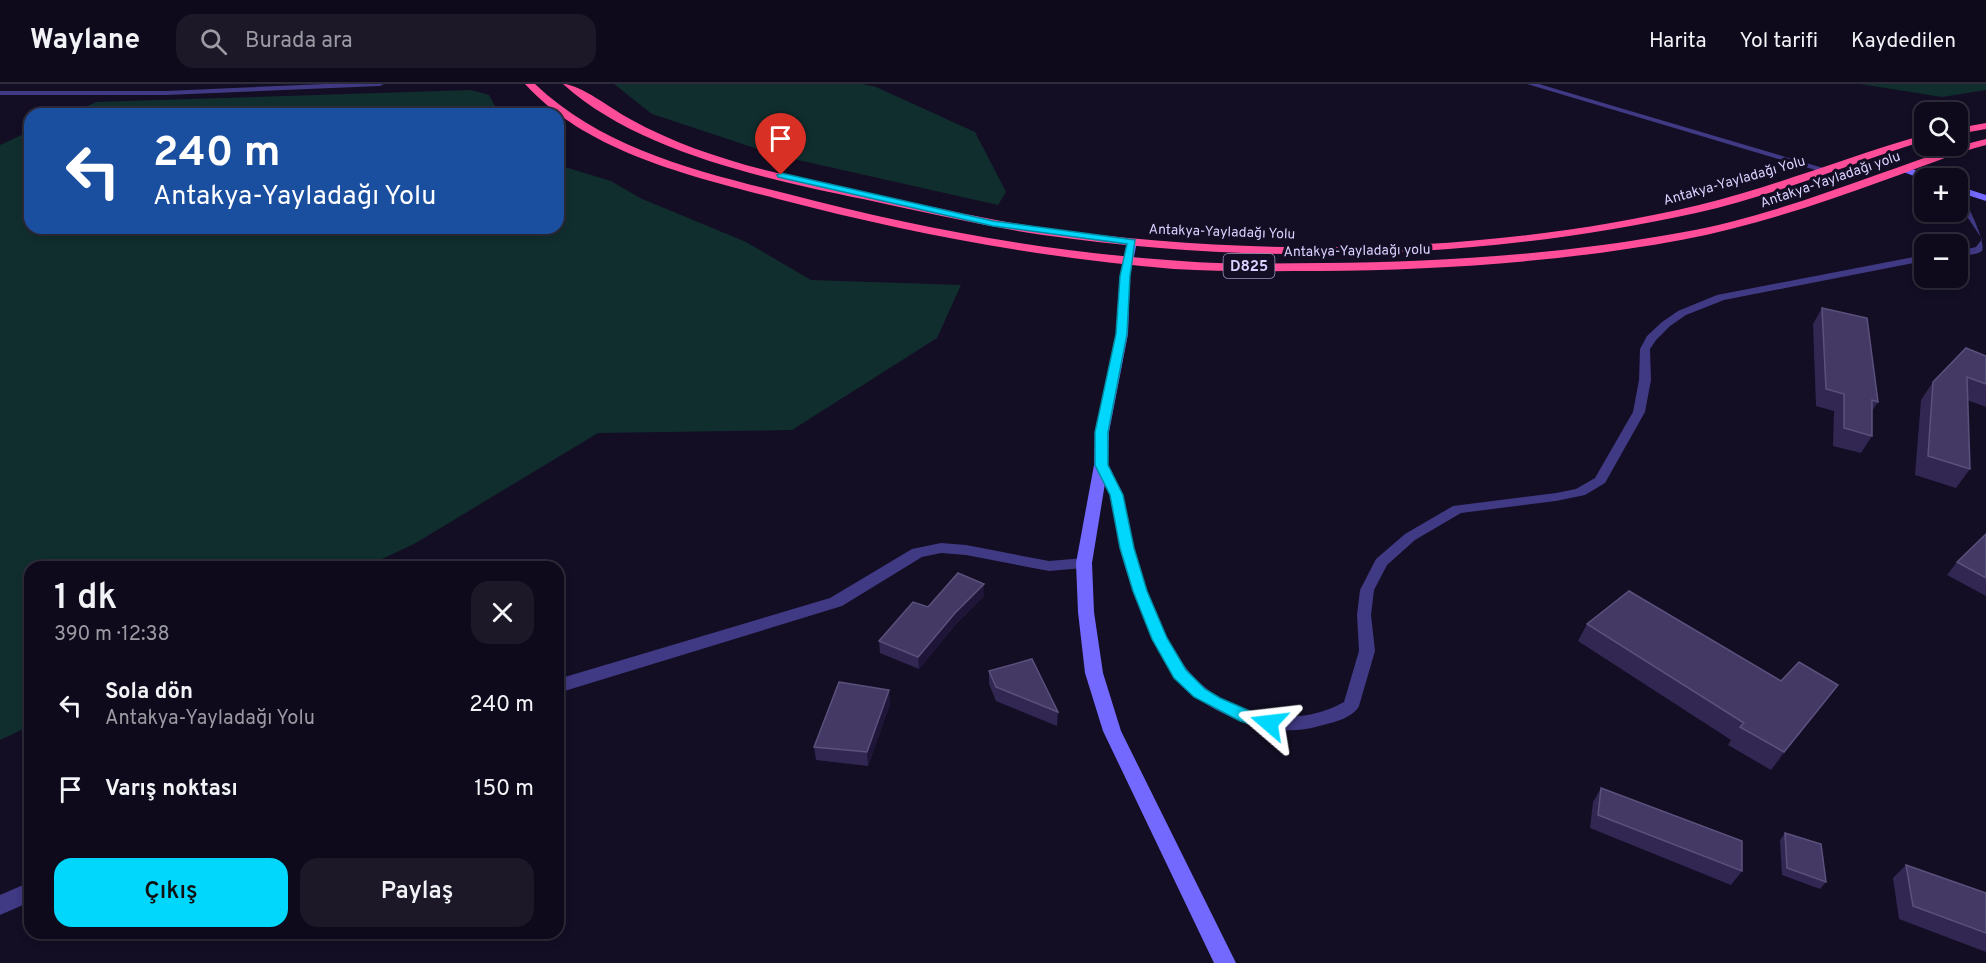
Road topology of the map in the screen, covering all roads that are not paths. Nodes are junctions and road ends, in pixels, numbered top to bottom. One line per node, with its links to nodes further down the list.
1 (380, 84): 5 (street)
2 (530, 84): 6 (highway, Antakya-Yayladağı yolu / D825)
3 (568, 84): 19 (highway, Antakya-Yayladağı Yolu / D825)
4 (1531, 84): 13 (street)
5 (0, 93)
6 (555, 108)
7 (564, 114): 21 (highway, Antakya-Yayladağı yolu / D825)
8 (1986, 126): 9 (highway)
9 (1968, 129)
10 (1914, 141): 13 (highway, Antakya-Yayladağı Yolu / D825)
11 (1986, 142): 12 (highway, Antakya-Yayladağı yolu / D825)
12 (1904, 169): 14 (street); 21 (highway, Antakya-Yayladağı yolu / D825)
13 (1825, 170): 19 (highway, Antakya-Yayladağı Yolu / D825)
14 (1914, 173)
15 (1968, 192): 16 (street)
16 (1986, 198)
17 (1968, 212): 18 (lane)
18 (1986, 239): 20 (lane)
19 (1132, 242): 21 (street)
20 (1968, 252)
21 (1130, 260): 23 (street)
22 (1914, 260): 23 (lane)
23 (1101, 465): 24 (street)
24 (1084, 563): 25 (street); 28 (street)
25 (564, 684)
26 (24, 895): 27 (street)
27 (0, 905)
28 (1225, 963)

